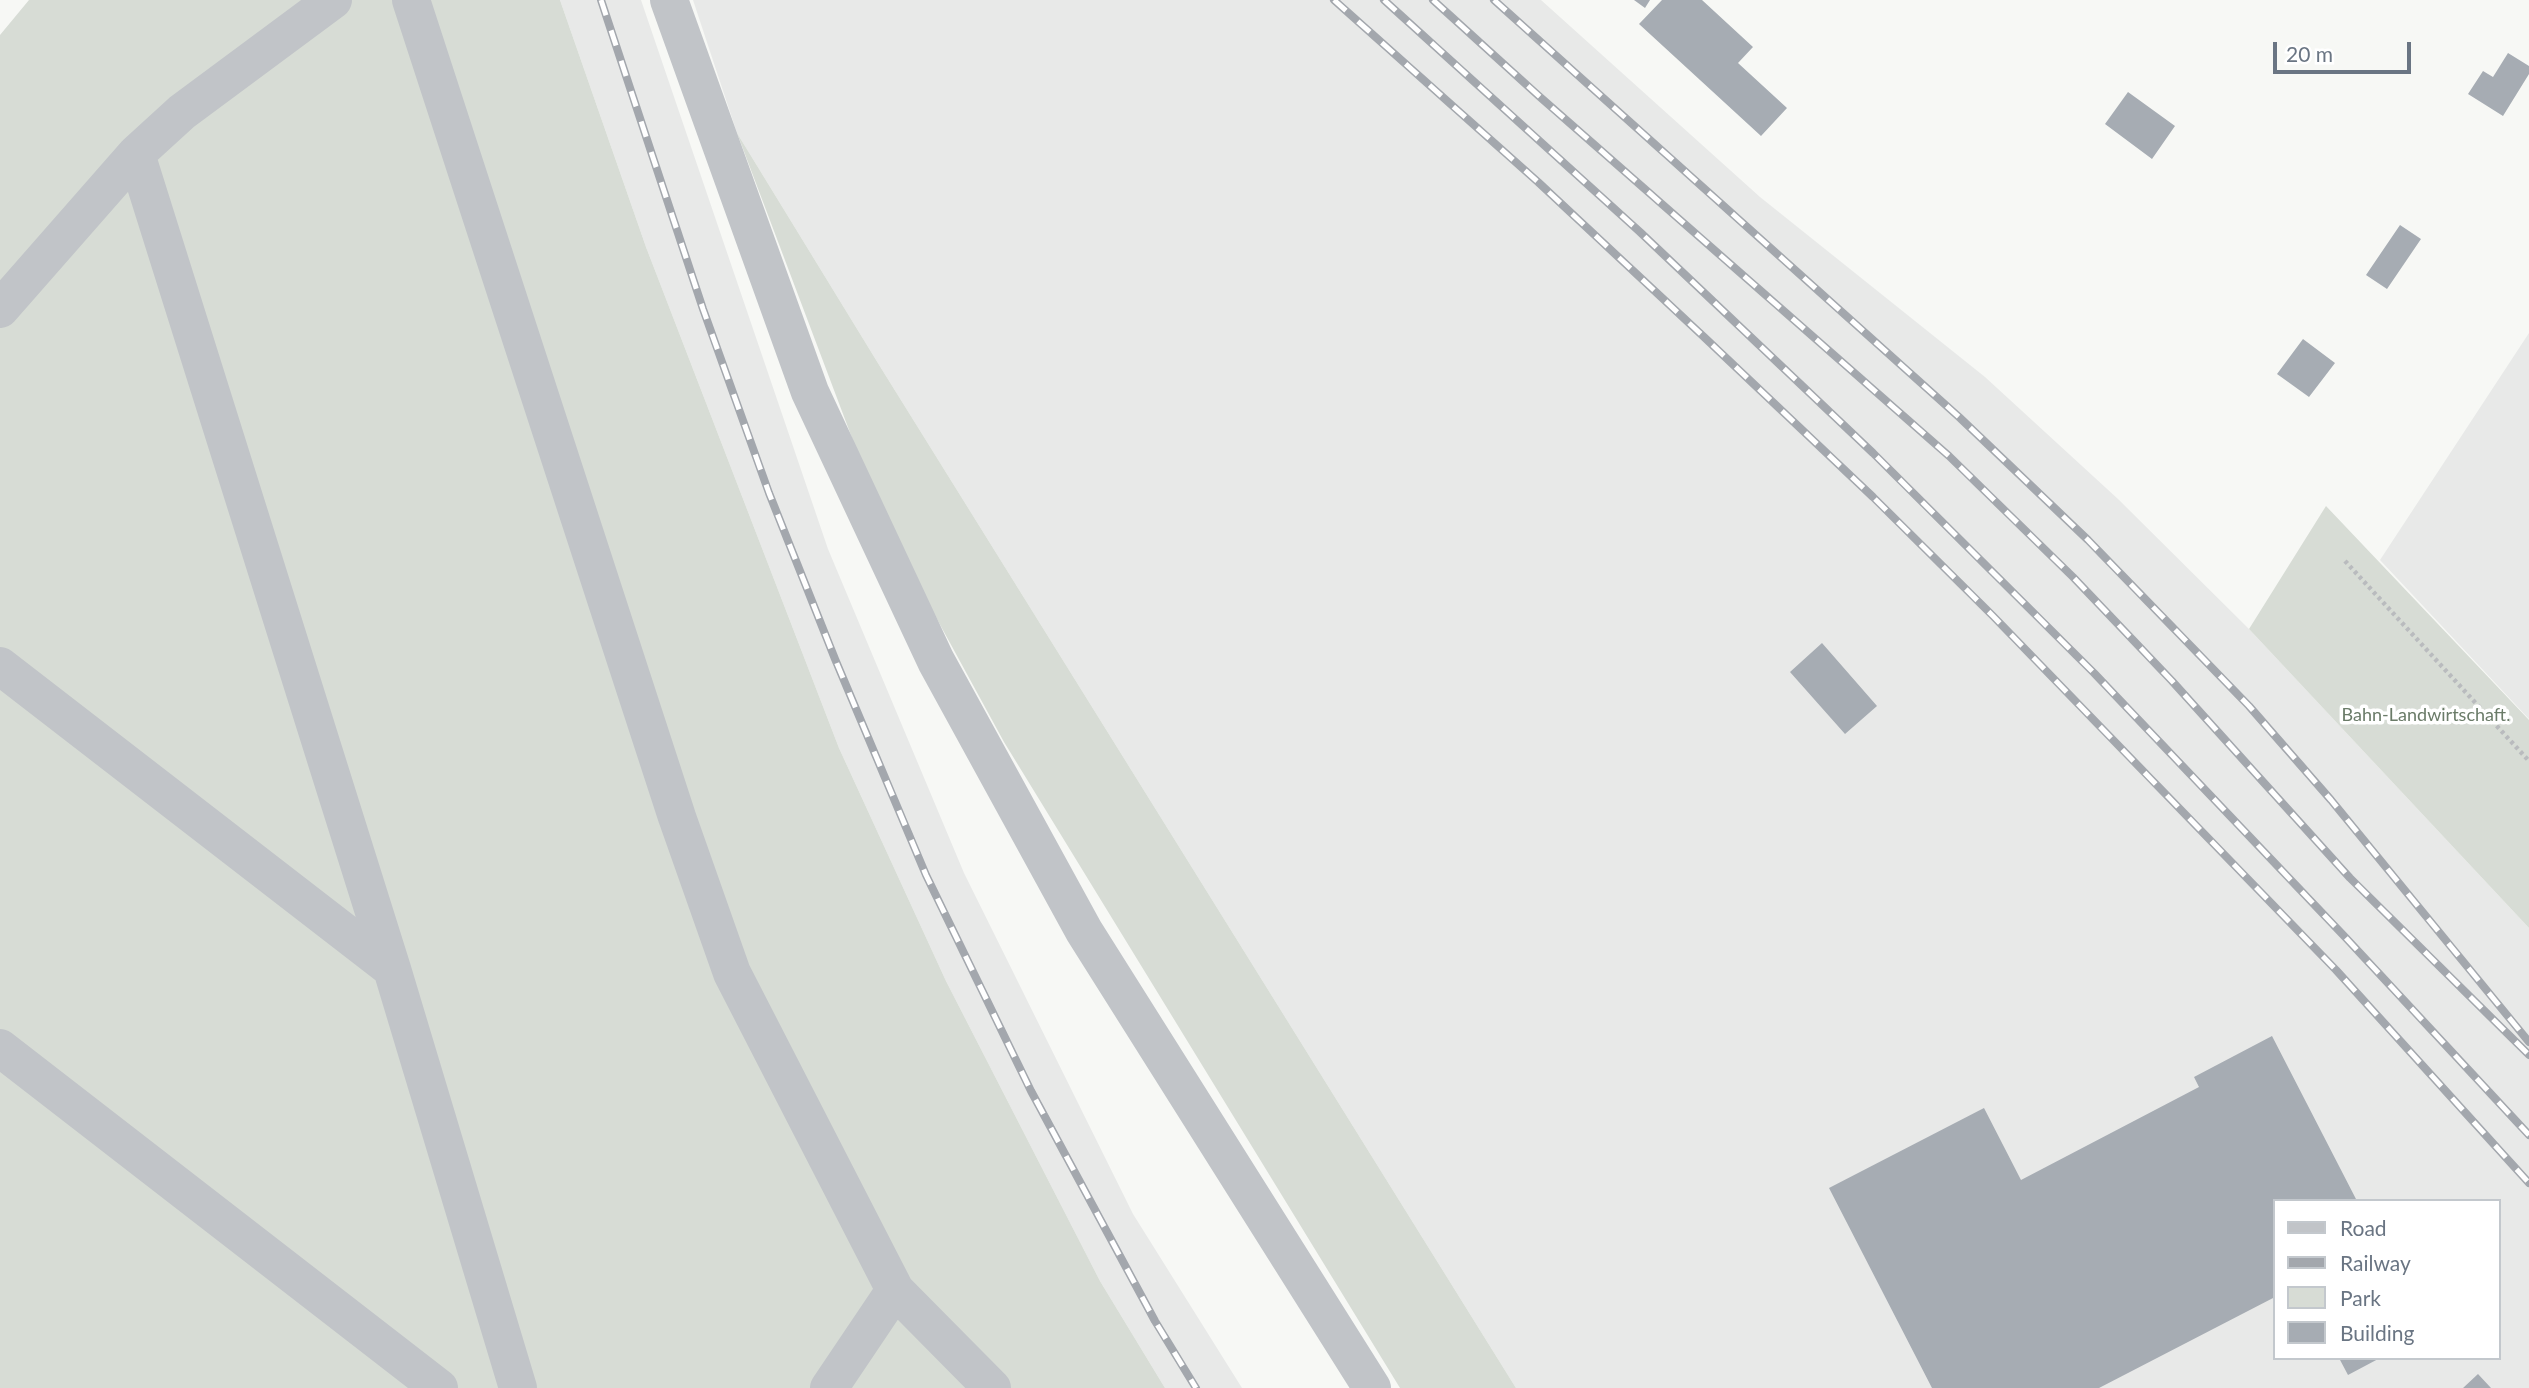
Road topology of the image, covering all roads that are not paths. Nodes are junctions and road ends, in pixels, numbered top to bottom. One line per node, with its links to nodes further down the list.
1 (333, 0): 4 (lane)
2 (411, 0): 9 (lane)
3 (669, 0): 14 (lane)
4 (136, 154): 5 (lane); 7 (lane)
5 (0, 309)
6 (0, 666): 7 (lane)
7 (392, 969): 11 (lane)
8 (0, 1048): 10 (lane)
9 (895, 1290): 12 (lane); 13 (lane)
10 (439, 1388)
11 (518, 1388)
12 (829, 1388)
13 (992, 1388)
14 (1372, 1388)

